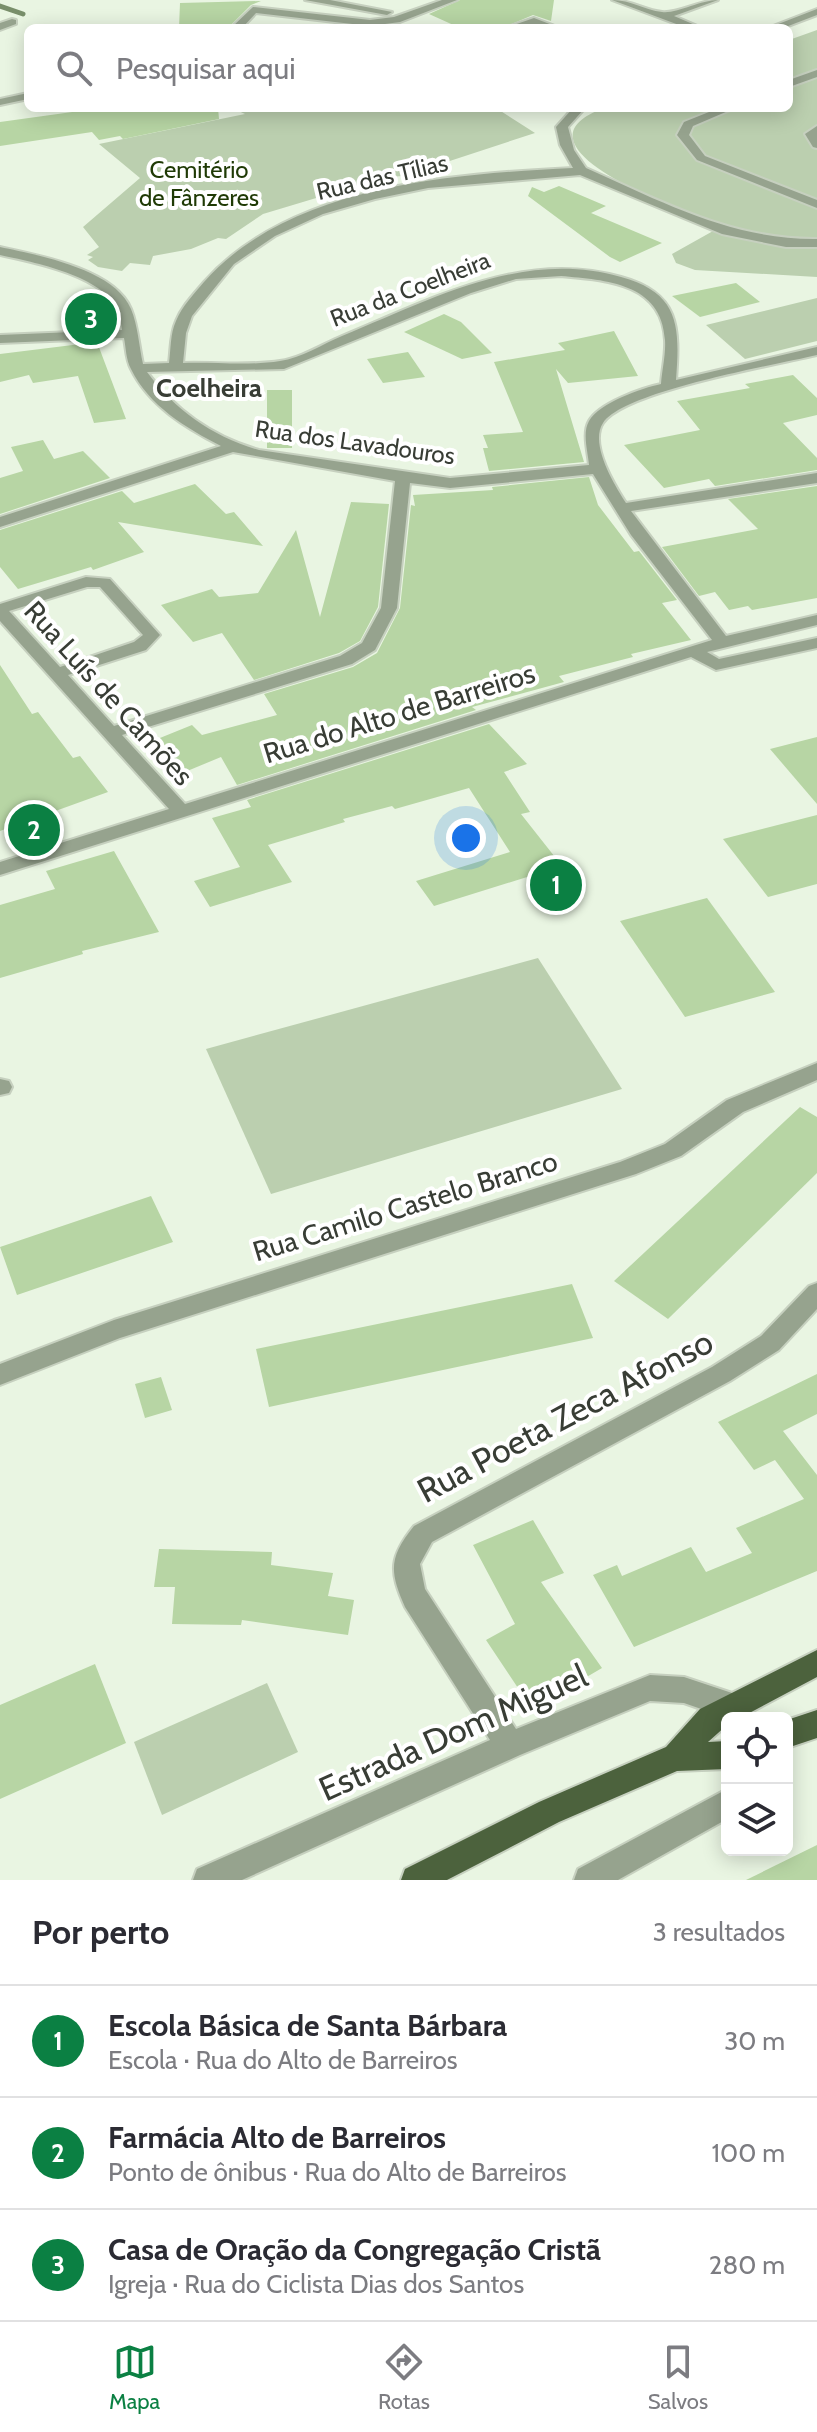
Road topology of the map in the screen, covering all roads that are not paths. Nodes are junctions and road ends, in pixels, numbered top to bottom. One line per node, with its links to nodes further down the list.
1 (310, 0): 8 (street)
2 (452, 0): 8 (street)
3 (617, 0): 9 (street)
4 (713, 0): 9 (street)
5 (254, 5): 7 (street); 11 (street)
6 (817, 12): 18 (street)
7 (308, 16): 12 (street); 13 (street)
8 (407, 16): 14 (street)
9 (665, 16): 17 (street)
10 (12, 22): 19 (street)
11 (239, 24)
12 (320, 24)
13 (337, 24)
14 (356, 24)
15 (524, 24): 16 (street)
16 (543, 24)
17 (686, 24)
18 (784, 24)
19 (0, 27)
20 (817, 73): 21 (street)
21 (793, 82)
22 (24, 97): 23 (street)
23 (0, 102)
24 (575, 112): 28 (street)
25 (719, 112): 29 (street)
26 (817, 129): 27 (street)
27 (817, 145)
28 (582, 171): 30 (street); 35 (street, Rua das Tílias)
29 (817, 204)
30 (817, 243)
31 (0, 251): 32 (street)
32 (130, 334): 33 (street); 36 (street)
33 (0, 339)
34 (817, 351): 37 (street)
35 (176, 365): 36 (street, Rua da Coelheira); 37 (street, Rua da Coelheira)
36 (137, 368): 38 (street, Rua dos Lavadouros)
37 (668, 387): 39 (street)
38 (233, 447): 40 (street, Rua dos Lavadouros); 43 (street)
39 (597, 469): 40 (street, Rua dos Lavadouros); 42 (street)
40 (403, 477): 50 (street)
41 (817, 478): 42 (street)
42 (621, 508): 46 (street)
43 (0, 522)
44 (0, 610): 49 (street, Rua Luís de Camões); 49 (street)
45 (817, 620): 46 (street, Rua do Alto de Barreiros)
46 (722, 642): 48 (street, Rua do Alto de Barreiros)
47 (817, 643): 48 (street)
48 (693, 651): 51 (street, Rua do Alto de Barreiros)
49 (55, 674): 50 (street, Rua Luís de Camões)
50 (110, 733): 51 (street, Rua Luís de Camões)
51 (180, 810): 52 (street, Rua do Alto de Barreiros)
52 (0, 869)
53 (817, 1071): 55 (street, Rua Camilo Castelo Branco)
54 (817, 1293): 60 (street, Rua Poeta Zeca Afonso)
55 (0, 1375)
56 (817, 1663): 57 (main road)
57 (734, 1707): 60 (street, Estrada Dom Miguel); 62 (main road)
58 (817, 1724): 59 (main road)
59 (793, 1732)
60 (510, 1745): 64 (street, Estrada Dom Miguel)
61 (721, 1755): 62 (main road)
62 (676, 1757): 65 (main road)
63 (721, 1806): 66 (street)
64 (208, 1880)
65 (416, 1880)
66 (589, 1880)

